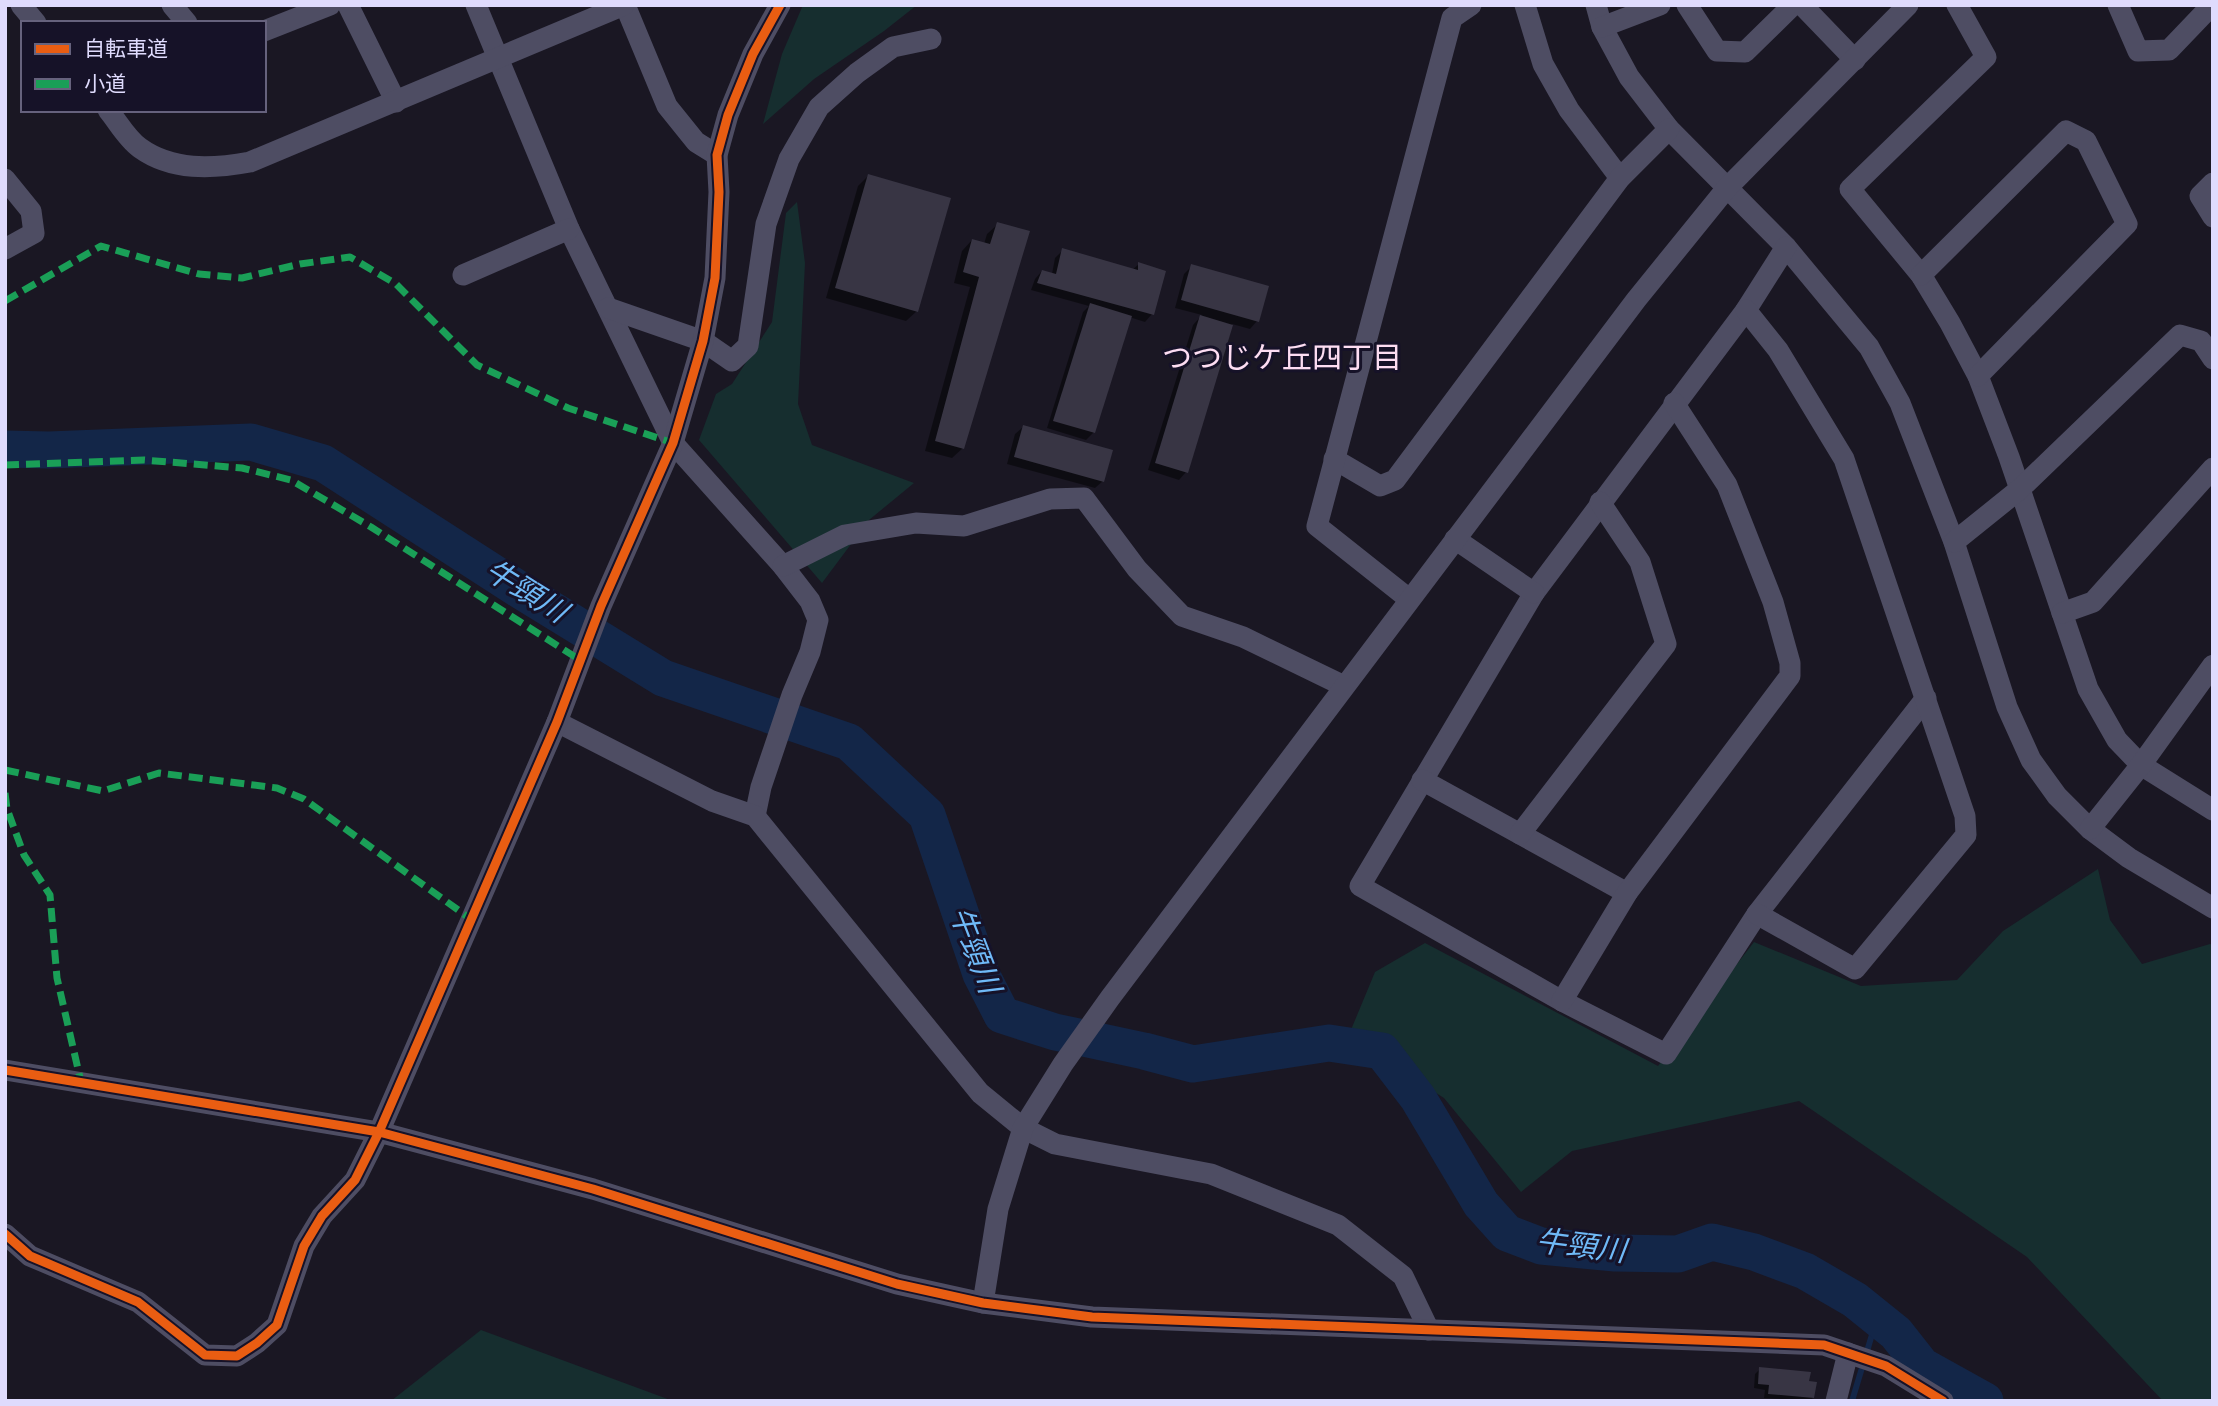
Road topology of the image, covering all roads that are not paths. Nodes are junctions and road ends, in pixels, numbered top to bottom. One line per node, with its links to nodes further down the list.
1 (22, 5): 19 (street)
2 (172, 5): 20 (street)
3 (330, 5): 22 (street)
4 (348, 5): 26 (street)
5 (476, 5): 24 (street)
6 (624, 5): 24 (street); 29 (street)
7 (780, 5): 29 (street)
8 (1471, 5): 47 (street)
9 (1525, 5): 30 (street)
10 (1596, 5): 21 (street)
11 (1660, 5): 21 (street)
12 (1687, 5): 13 (street)
13 (1793, 5)
14 (1802, 5): 25 (street)
15 (1908, 5): 25 (street)
16 (1957, 5): 39 (street)
17 (2118, 5): 18 (street)
18 (2212, 5)
19 (34, 21)
20 (185, 21)
21 (1602, 27): 28 (street)
22 (266, 30)
23 (930, 40): 42 (street)
24 (498, 57): 26 (street); 35 (street)
25 (1855, 60): 33 (street)
26 (396, 102): 27 (street)
27 (110, 112)
28 (1669, 129): 30 (street); 33 (street)
29 (717, 155): 42 (street)
30 (1620, 178): 47 (street)
31 (5, 180): 37 (street)
32 (2213, 183): 34 (street)
33 (1726, 189): 36 (street); 51 (street)
34 (2213, 217)
35 (569, 229): 38 (street); 40 (street)
36 (1786, 247): 41 (street); 52 (street)
37 (5, 249)
38 (463, 275)
39 (1922, 275): 44 (street); 44 (street)
40 (608, 308): 42 (street); 46 (street)
41 (1746, 310): 45 (street); 59 (street)
42 (703, 341): 46 (street)
43 (2213, 359): 49 (street)
44 (1978, 376): 49 (street)
45 (1674, 403): 50 (street); 67 (street)
46 (673, 443): 53 (street); 60 (street)
47 (1334, 459): 55 (street)
48 (2213, 468): 56 (street)
49 (2020, 489): 52 (street); 56 (street)
50 (1600, 502): 54 (street); 66 (street)
51 (1455, 539): 54 (street); 55 (street)
52 (1954, 542): 65 (street)
53 (783, 566): 58 (street); 64 (street)
54 (1534, 593): 62 (street)
55 (1409, 599): 58 (street)
56 (2062, 613): 61 (street)
57 (2213, 665): 61 (street)
58 (1344, 686): 72 (street)
59 (1926, 698): 69 (street); 69 (street)
60 (557, 722): 64 (street); 73 (street)
61 (2141, 765): 63 (street); 65 (street)
62 (1422, 780): 66 (street); 70 (street)
63 (2213, 810)
64 (755, 816): 72 (street)
65 (2090, 829): 68 (street)
66 (1520, 834): 67 (street)
67 (1627, 893): 70 (street)
68 (2213, 908)
69 (1757, 914): 70 (street)
70 (1562, 1001)
71 (5, 1070): 73 (street)
72 (1023, 1128): 75 (street); 76 (street)
73 (379, 1132): 74 (street); 75 (street)
74 (5, 1234)
75 (983, 1303): 76 (street)
76 (1429, 1330): 77 (street)
77 (1848, 1353): 78 (street); 79 (street)
78 (1836, 1401)
79 (1943, 1401)

